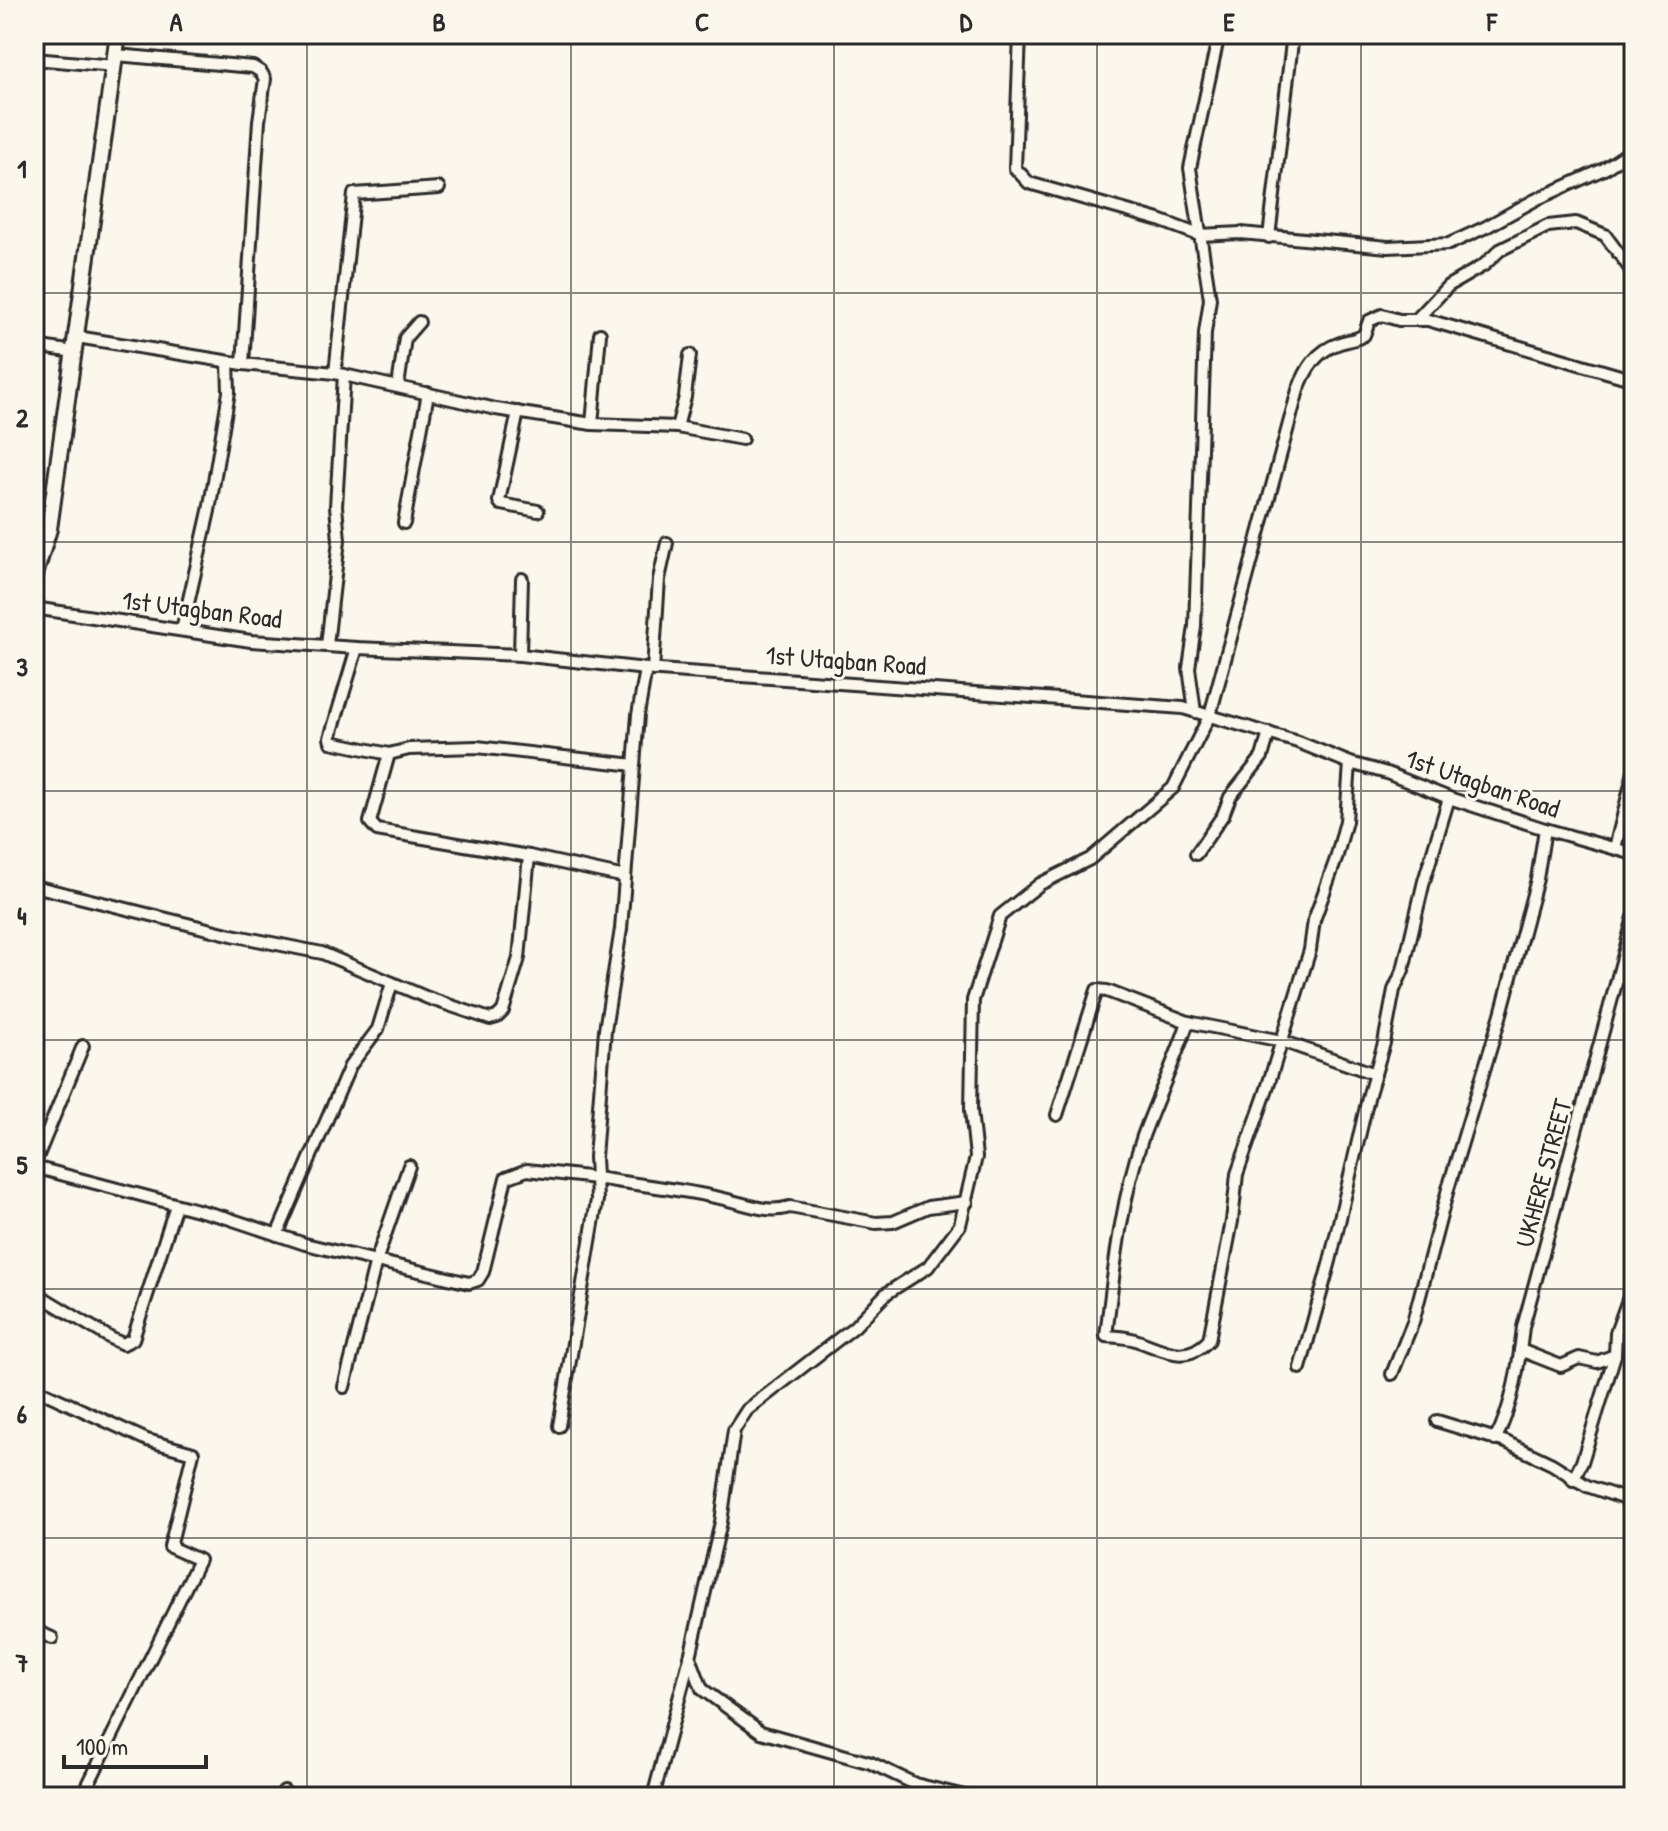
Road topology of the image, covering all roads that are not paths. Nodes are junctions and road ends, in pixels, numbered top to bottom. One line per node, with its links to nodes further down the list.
1 (118, 34): 6 (main road)
2 (1020, 34): 9 (street)
3 (1219, 34): 9 (street)
4 (1293, 34): 10 (street)
5 (34, 59): 6 (street)
6 (116, 60): 15 (main road); 19 (street)
7 (1634, 149): 10 (street)
8 (439, 188): 20 (street)
9 (1199, 235): 10 (street); 39 (street)
10 (1269, 237)
11 (1634, 274): 12 (street)
12 (1416, 320): 21 (street); 40 (street)
13 (419, 322): 22 (street)
14 (600, 334): 25 (street)
15 (76, 345): 16 (street); 18 (street); 31 (main road)
16 (34, 346)
17 (690, 355): 26 (street)
18 (228, 362): 19 (street); 34 (street)
19 (243, 364): 20 (street)
20 (340, 374): 22 (street); 35 (street)
21 (1634, 380)
22 (398, 386): 23 (street)
23 (428, 393): 24 (street); 29 (street)
24 (518, 412): 25 (street); 28 (street)
25 (592, 424): 26 (street)
26 (677, 427): 27 (street)
27 (742, 439)
28 (538, 511)
29 (404, 523)
30 (667, 543): 38 (street)
31 (34, 578)
32 (522, 579): 37 (street)
33 (34, 608): 34 (street, 1st Utagban Road)
34 (182, 630): 35 (street, 1st Utagban Road)
35 (327, 645): 36 (street, 1st Utagban Road)
36 (357, 648): 37 (street, 1st Utagban Road); 42 (street)
37 (520, 655): 38 (street, 1st Utagban Road)
38 (650, 669): 39 (street, 1st Utagban Road); 44 (street)
39 (1195, 712): 40 (street, 1st Utagban Road)
40 (1210, 715): 41 (street, 1st Utagban Road); 64 (street)
41 (1269, 733): 43 (street, 1st Utagban Road); 49 (street)
42 (389, 754): 44 (street); 51 (street)
43 (1350, 763): 46 (street, 1st Utagban Road); 57 (street)
44 (634, 765): 52 (street)
45 (1634, 772): 48 (street)
46 (1449, 798): 47 (street, 1st Utagban Road); 59 (street)
47 (1545, 829): 48 (street, 1st Utagban Road); 73 (street)
48 (1615, 848): 50 (street, 1st Utagban Road)
49 (1196, 854)
50 (1634, 854)
51 (529, 856): 52 (street); 55 (street)
52 (625, 877): 63 (street)
53 (34, 886): 55 (street)
54 (1634, 917): 70 (street, UKHERE STREET)
55 (392, 983): 66 (street)
56 (1188, 1022): 57 (street); 57 (street); 60 (street)
57 (1282, 1041): 59 (street)
58 (83, 1046): 61 (street)
59 (1375, 1074): 72 (street)
60 (1057, 1115)
61 (34, 1166): 65 (street)
62 (409, 1166): 67 (street)
63 (596, 1178): 64 (street); 67 (street); 77 (street)
64 (967, 1202): 83 (street)
65 (176, 1205): 66 (street); 69 (street)
66 (277, 1235): 67 (street)
67 (376, 1261): 74 (street)
68 (1634, 1283): 71 (street)
69 (34, 1292)
70 (1520, 1350): 71 (street); 78 (street, UKHERE STREET)
71 (1615, 1355): 79 (street)
72 (1300, 1368)
73 (1392, 1374)
74 (344, 1387)
75 (34, 1388): 84 (street)
76 (1437, 1421): 78 (street)
77 (559, 1426)
78 (1495, 1440): 79 (street)
79 (1573, 1480): 80 (street)
80 (1634, 1502)
81 (34, 1630): 82 (street)
82 (52, 1638)
83 (690, 1657): 85 (street); 86 (street)
84 (82, 1797)
85 (653, 1797)
86 (969, 1797)

